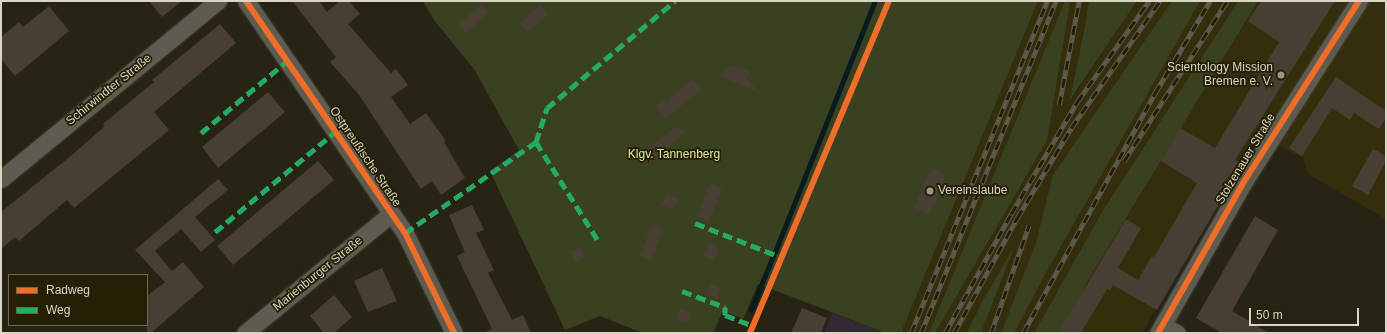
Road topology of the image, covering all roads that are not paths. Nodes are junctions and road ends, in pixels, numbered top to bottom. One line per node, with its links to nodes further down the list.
1 (218, 1): 4 (street, Schirwindter Straße)
2 (246, 1): 5 (street, Ostpreußische Straße)
3 (1359, 1): 6 (street, Stolzenauer Straße)
4 (1, 180)
5 (391, 214): 7 (street, Marienburger Straße); 8 (street, Ostpreußische Straße)
6 (1166, 330)
7 (244, 333)
8 (454, 333)

